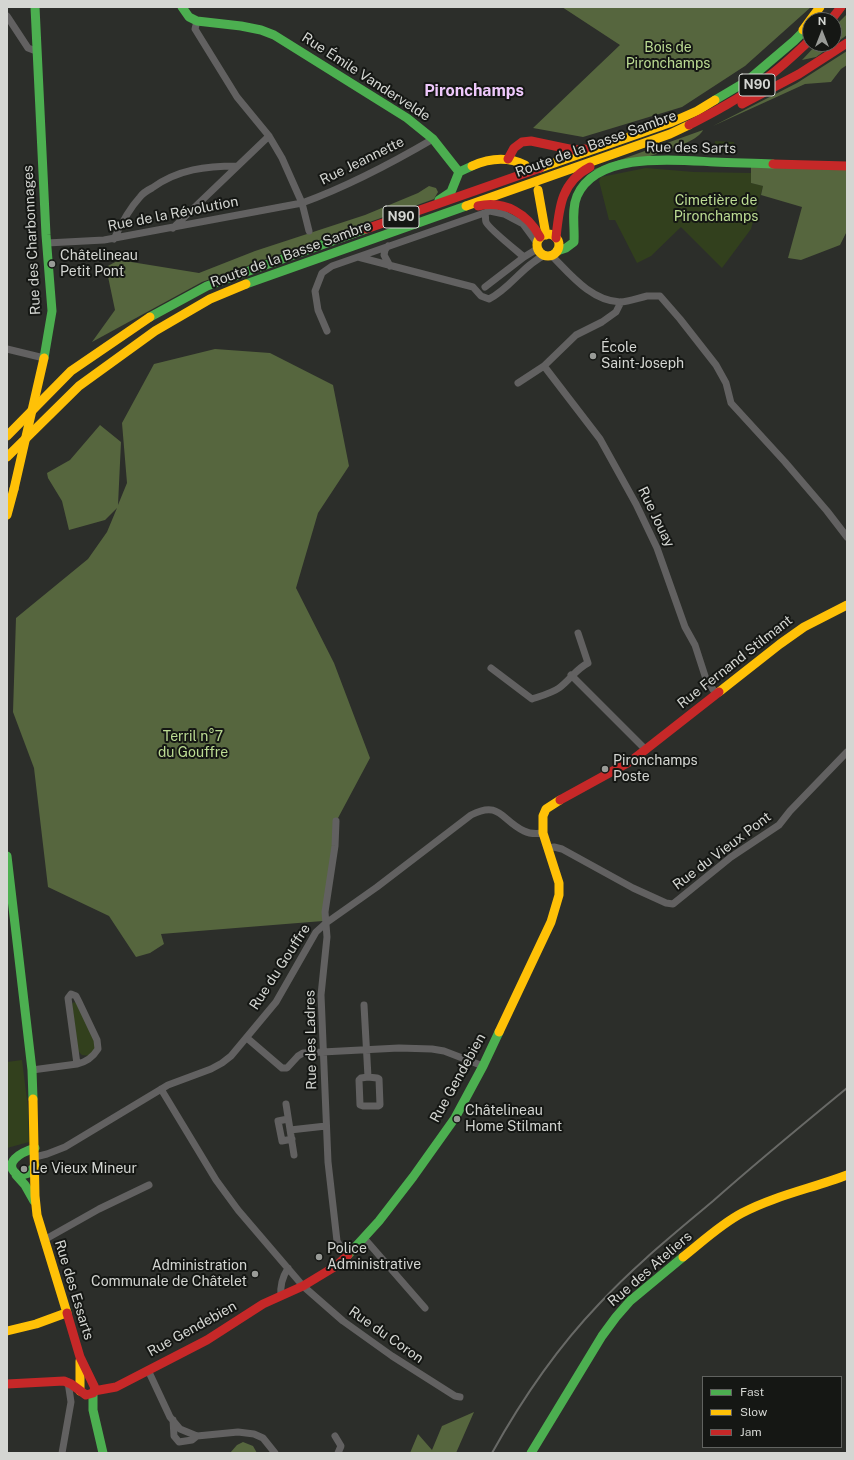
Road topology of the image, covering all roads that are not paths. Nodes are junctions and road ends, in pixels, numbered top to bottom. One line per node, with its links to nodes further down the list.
1 (35, 7): 10 (main road, Rue des Charbonnages)
2 (182, 7): 5 (main road)
3 (820, 7): 7 (main road)
4 (7, 16): 10 (street)
5 (197, 21): 14 (street); 15 (main road, Rue Émile Vandervelde)
6 (802, 34): 7 (main road, Route de la Basse Sambre / N90)
7 (794, 42): 12 (main road, Route de la Basse Sambre / N90)
8 (847, 43): 11 (main road)
9 (802, 48): 11 (main road, Route de la Basse Sambre / N90)
10 (36, 50): 32 (main road, Rue des Charbonnages)
11 (697, 121): 13 (main road, Route de la Basse Sambre / N90)
12 (646, 132): 16 (main road); 24 (main road, Route de la Basse Sambre / N90)
13 (670, 134): 25 (main road, Route de la Basse Sambre / N90); 30 (main road)
14 (269, 136): 18 (street); 22 (street)
15 (432, 139): 20 (main road, Rue Émile Vandervelde); 22 (street, Rue Jeannette)
16 (508, 159): 17 (main road); 20 (main road)
17 (525, 165)
18 (237, 166): 27 (street); 29 (street)
19 (847, 166): 26 (main road, Rue des Sarts)
20 (459, 172): 24 (main road)
21 (538, 190): 31 (main road)
22 (302, 203): 27 (street, Rue de la Révolution); 28 (street)
23 (485, 213): 31 (street); 33 (street); 36 (street)
24 (389, 222): 45 (main road, Route de la Basse Sambre / N90)
25 (422, 222): 31 (main road); 46 (main road, Route de la Basse Sambre / N90)
26 (574, 225): 30 (main road); 34 (main road, Rue des Sarts)
27 (173, 228): 29 (street, Rue de la Révolution)
28 (309, 231)
29 (114, 239): 32 (street, Rue de la Révolution)
30 (557, 239): 31 (main road); 34 (main road)
31 (540, 241): 34 (main road); 36 (street)
32 (47, 244): 42 (main road, Rue des Charbonnages)
33 (388, 246): 35 (street); 37 (street)
34 (551, 254): 37 (street); 39 (street)
35 (358, 257): 37 (street); 40 (street)
36 (524, 257): 38 (street)
37 (391, 266)
38 (485, 287)
39 (621, 302): 43 (street); 48 (street)
40 (327, 331)
41 (7, 349): 42 (street)
42 (44, 358): 47 (main road, Rue des Charbonnages, bridge)
43 (544, 366): 44 (street); 53 (street, Rue Jouay)
44 (518, 383)
45 (7, 436)
46 (7, 457)
47 (7, 515)
48 (847, 537)
49 (847, 605): 53 (main road, Rue Fernand Stilmant)
50 (578, 633): 52 (street)
51 (491, 668): 52 (street)
52 (571, 675): 54 (street)
53 (716, 694): 54 (main road, Rue Fernand Stilmant)
54 (646, 750): 57 (main road, Rue Gendebien)
55 (847, 752): 58 (street, Rue du Vieux Pont)
56 (336, 820): 60 (street, Rue des Ladres)
57 (542, 833): 58 (main road, Rue Gendebien); 60 (street, Rue du Gouffre)
58 (548, 848): 66 (main road, Rue Gendebien)
59 (7, 856): 67 (main road)
60 (326, 923): 62 (street, Rue du Gouffre); 64 (street, Rue des Ladres)
61 (364, 1005): 63 (street)
62 (247, 1038): 64 (street); 69 (street, Rue du Gouffre)
63 (367, 1050): 64 (street); 66 (street); 68 (street)
64 (324, 1052): 72 (street, Rue des Ladres)
65 (78, 1064): 65 (street); 67 (street)
66 (483, 1066): 82 (main road, Rue Gendebien)
67 (32, 1070): 77 (main road)
68 (368, 1077): 68 (street)
69 (161, 1089): 77 (street, Rue du Gouffre); 85 (street)
70 (286, 1104): 71 (street)
71 (288, 1119): 73 (street); 74 (street)
72 (326, 1126): 73 (street); 84 (street, Rue des Ladres)
73 (290, 1130): 74 (street)
74 (292, 1139): 75 (street)
75 (294, 1155)
76 (12, 1157): 77 (main road); 78 (main road)
77 (35, 1157): 78 (main road); 81 (main road)
78 (12, 1172): 81 (main road)
79 (847, 1175): 106 (main road, Rue des Ateliers)
80 (149, 1185): 83 (street)
81 (36, 1205): 83 (main road, Rue des Essarts)
82 (364, 1238): 84 (main road, Rue Gendebien); 88 (street)
83 (44, 1240): 89 (main road, Rue des Essarts)
84 (348, 1255): 86 (main road, Rue Gendebien)
85 (288, 1268): 86 (street, Rue du Coron); 87 (street)
86 (303, 1286): 87 (main road, Rue Gendebien); 97 (street, Rue du Coron)
87 (280, 1296): 92 (main road, Rue Gendebien)
88 (425, 1308)
89 (66, 1313): 90 (main road); 91 (main road, Rue des Essarts)
90 (7, 1331)
91 (80, 1357): 95 (main road, Rue des Essarts); 96 (main road)
92 (148, 1370): 95 (main road, Rue Gendebien); 99 (street)
93 (68, 1382): 94 (main road); 96 (main road); 102 (street)
94 (7, 1384)
95 (93, 1387): 96 (main road); 96 (main road); 98 (main road, Rue des Essarts)
96 (81, 1389): 98 (main road, Rue des Essarts)
97 (460, 1397)
98 (93, 1410): 103 (main road, Rue des Essarts)
99 (173, 1420): 100 (street); 100 (street)
100 (197, 1436): 104 (street)
101 (335, 1436): 105 (street)
102 (62, 1453)
103 (103, 1453)
104 (275, 1453)
105 (338, 1453)
106 (531, 1453)

